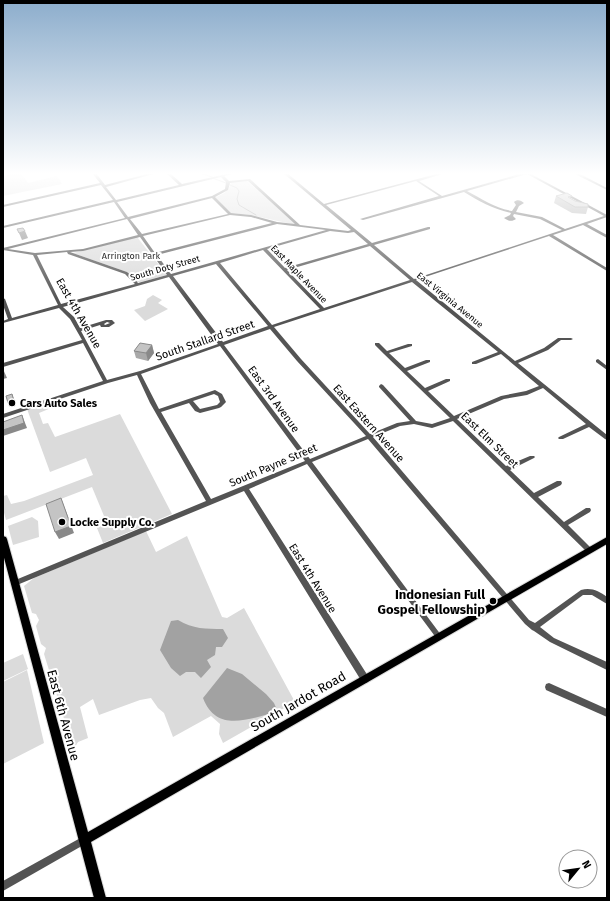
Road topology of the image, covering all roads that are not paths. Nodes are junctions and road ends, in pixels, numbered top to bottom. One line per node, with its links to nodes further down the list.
1 (54, 215): 16 (street)
2 (126, 215): 11 (street, East 3rd Avenue)
3 (140, 215): 11 (street)
4 (226, 215): 21 (street)
5 (241, 215): 13 (street)
6 (287, 215): 15 (street)
7 (335, 215): 20 (street, East Virginia Avenue)
8 (376, 215): 12 (street)
9 (520, 215): 19 (street)
10 (607, 216): 14 (street, South Stallard Street)
11 (128, 218): 21 (street, East 3rd Avenue); 25 (street)
12 (362, 219)
13 (277, 223): 15 (street); 29 (street)
14 (584, 224): 19 (street, South Stallard Street); 23 (street)
15 (298, 225): 18 (street)
16 (3, 227)
17 (429, 228): 24 (street)
18 (331, 230): 20 (street); 26 (street, South Doty Street)
19 (565, 230): 22 (street, South Stallard Street)
20 (355, 231): 24 (street, East Virginia Avenue)
21 (140, 235): 27 (street); 29 (street, East 3rd Avenue)
22 (550, 235): 32 (street); 34 (street, South Stallard Street)
23 (607, 237)
24 (370, 244): 31 (street); 34 (street, East Virginia Avenue)
25 (3, 249): 28 (street)
26 (264, 249): 30 (street, South Doty Street); 31 (street, East Maple Avenue)
27 (66, 252): 28 (street); 35 (street)
28 (35, 254): 37 (street, East 4th Avenue)
29 (155, 254): 33 (street, East 3rd Avenue)
30 (217, 262): 33 (street, South Doty Street); 42 (street, East Eastern Avenue)
31 (284, 270): 38 (street, East Maple Avenue)
32 (607, 270)
33 (170, 275): 35 (street, South Doty Street); 47 (street, East 3rd Avenue)
34 (413, 280): 38 (street, South Stallard Street); 49 (street, East Virginia Avenue)
35 (137, 284): 37 (street, South Doty Street)
36 (3, 299): 39 (street)
37 (60, 306): 39 (street, South Doty Street); 43 (street, East 4th Avenue)
38 (323, 310): 42 (street, South Stallard Street)
39 (11, 320): 40 (street, South Doty Street)
40 (3, 322)
41 (102, 323): 43 (street)
42 (271, 327): 47 (street, South Stallard Street); 70 (street, East Eastern Avenue)
43 (78, 330): 45 (street, East 4th Avenue)
44 (571, 339): 54 (street)
45 (84, 341): 55 (street); 60 (street, East 4th Avenue)
46 (377, 344): 50 (street, East Elm Street)
47 (222, 345): 58 (street, South Stallard Street); 74 (street, East 3rd Avenue)
48 (410, 345): 50 (street)
49 (502, 352): 53 (street); 54 (street, East Virginia Avenue)
50 (386, 353): 57 (street, East Elm Street)
51 (428, 361): 57 (street)
52 (598, 362): 56 (street)
53 (474, 363)
54 (515, 363): 62 (street, East Virginia Avenue)
55 (3, 365)
56 (607, 368)
57 (405, 370): 63 (street, East Elm Street)
58 (138, 373): 60 (street, South Stallard Street); 65 (street)
59 (448, 380): 63 (street)
60 (106, 382): 66 (street, South Stallard Street)
61 (381, 386): 68 (street)
62 (543, 386): 67 (street, South Payne Street); 69 (street, East Virginia Avenue)
63 (425, 390): 67 (street, East Elm Street)
64 (190, 401): 64 (street); 65 (street)
65 (158, 411): 79 (street)
66 (3, 416)
67 (454, 418): 68 (street, South Payne Street); 75 (street, East Elm Street)
68 (414, 422): 70 (street, South Payne Street)
69 (590, 424): 71 (street); 72 (street, East Virginia Avenue)
70 (369, 436): 74 (street, South Payne Street); 86 (street, East Eastern Avenue)
71 (561, 438)
72 (607, 438)
73 (532, 457): 75 (street)
74 (307, 461): 77 (street, South Payne Street); 89 (street, East 3rd Avenue)
75 (506, 469): 78 (street, East Elm Street)
76 (559, 483): 78 (street)
77 (245, 488): 79 (street, South Payne Street); 91 (street, East 4th Avenue)
78 (534, 496): 81 (street, East Elm Street)
79 (209, 502): 85 (street, South Payne Street)
80 (588, 510): 81 (street)
81 (563, 525): 84 (street, East Elm Street)
82 (3, 539): 85 (main road, East 6th Avenue)
83 (607, 540): 84 (main road, South Jardot Road)
84 (589, 550): 86 (main road, South Jardot Road)
85 (15, 583): 94 (main road, East 6th Avenue)
86 (506, 598): 88 (street, East Eastern Avenue); 89 (main road, South Jardot Road)
87 (607, 601): 88 (street)
88 (534, 628): 90 (street, East Eastern Avenue)
89 (439, 637): 91 (main road, South Jardot Road)
90 (607, 666)
91 (365, 679): 94 (main road, South Jardot Road)
92 (549, 687): 93 (street)
93 (607, 713)
94 (84, 840): 95 (street, South Jardot Road); 96 (main road, East 6th Avenue)
95 (3, 886)
96 (100, 898)

